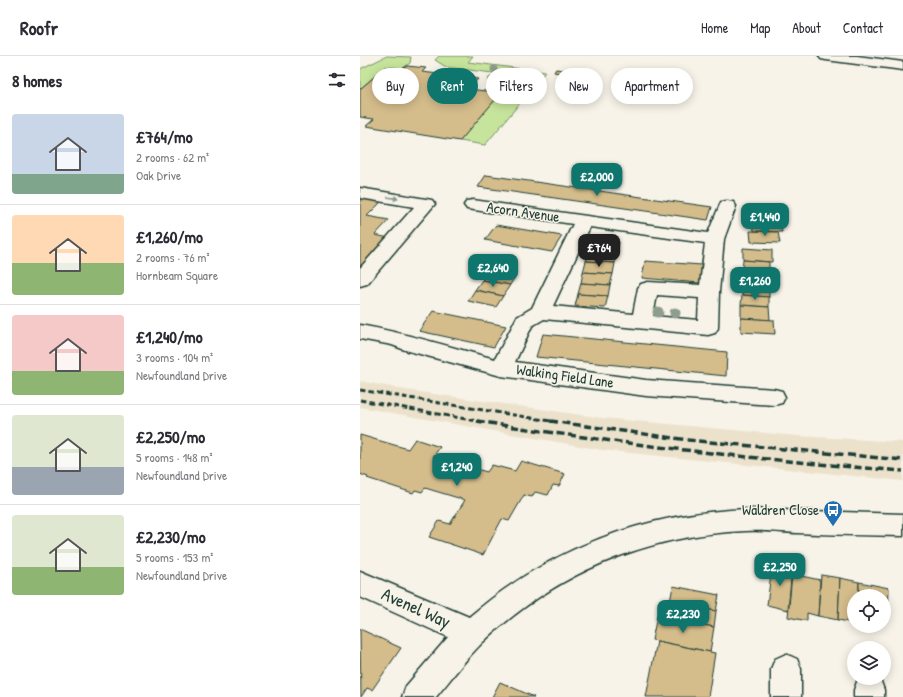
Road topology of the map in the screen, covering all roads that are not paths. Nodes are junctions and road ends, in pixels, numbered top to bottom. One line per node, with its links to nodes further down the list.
1 (826, 56): 2 (street)
2 (903, 66)
3 (360, 193): 8 (street, one-way to 8)
4 (473, 205): 6 (street, Acorn Avenue)
5 (727, 206): 7 (street)
6 (584, 220): 7 (street, Acorn Avenue); 10 (street)
7 (715, 239): 9 (street)
8 (360, 280)
9 (709, 292): 11 (street); 11 (street)
10 (540, 312): 11 (street); 13 (street)
11 (642, 322)
12 (360, 332): 13 (street, Walking Field Lane)
13 (501, 368): 14 (street, Walking Field Lane)
14 (774, 397)
15 (903, 525): 17 (street)
16 (360, 584): 17 (street, Avenel Way)
17 (472, 633): 18 (street)
18 (417, 697)

